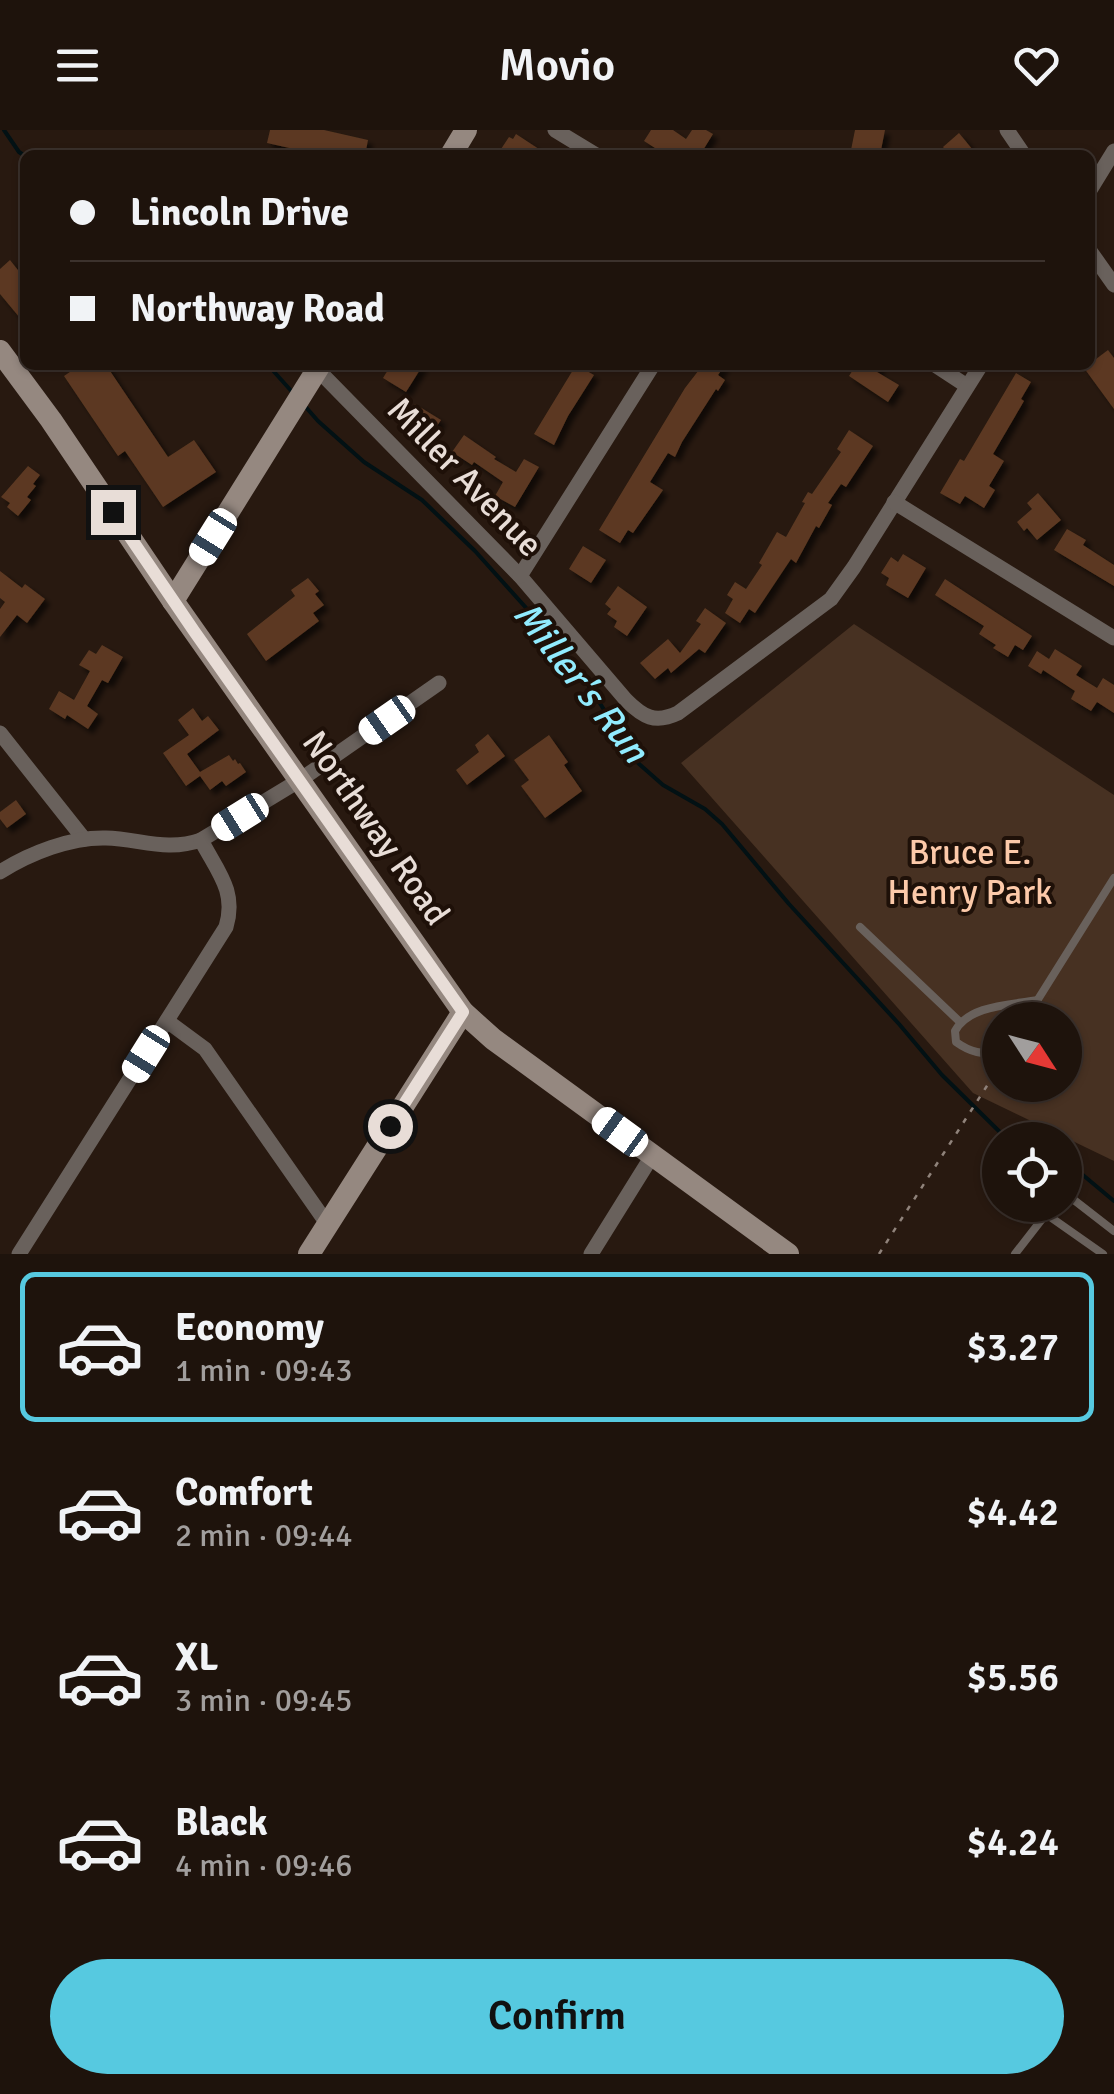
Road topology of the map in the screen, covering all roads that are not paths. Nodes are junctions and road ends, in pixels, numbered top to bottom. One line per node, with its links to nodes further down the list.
1 (555, 130): 2 (street)
2 (588, 150)
3 (1114, 151): 4 (street)
4 (1095, 182)
5 (1095, 258): 6 (street)
6 (1114, 286)
7 (0, 351): 15 (street, Northway Road)
8 (649, 370): 14 (street)
9 (943, 370): 12 (street)
10 (977, 370): 12 (street)
11 (315, 373): 14 (street, Miller Avenue); 15 (street)
12 (967, 386): 13 (street)
13 (894, 502): 14 (street, Miller Avenue); 16 (street)
14 (520, 576)
15 (173, 601): 19 (street, Northway Road)
16 (1114, 638)
17 (439, 683): 19 (street)
18 (0, 733): 20 (street)
19 (300, 780): 21 (street); 26 (street, Northway Road)
20 (84, 839): 21 (street); 22 (street)
21 (201, 840): 27 (street)
22 (0, 872)
23 (1114, 878): 25 (lane)
24 (860, 927): 28 (lane)
25 (1038, 1000): 28 (lane)
26 (463, 1012): 30 (street, Northway Road); 34 (street)
27 (167, 1020): 34 (street); 37 (street)
28 (960, 1022): 29 (lane)
29 (982, 1053)
30 (652, 1156): 39 (street); 40 (street, Northway Road)
31 (1082, 1206): 35 (lane)
32 (1040, 1222): 36 (lane)
33 (1057, 1222): 41 (lane)
34 (328, 1225): 38 (street)
35 (1114, 1231)
36 (1019, 1253)
37 (19, 1254)
38 (309, 1254)
39 (591, 1254)
40 (788, 1254)
41 (1103, 1254)

